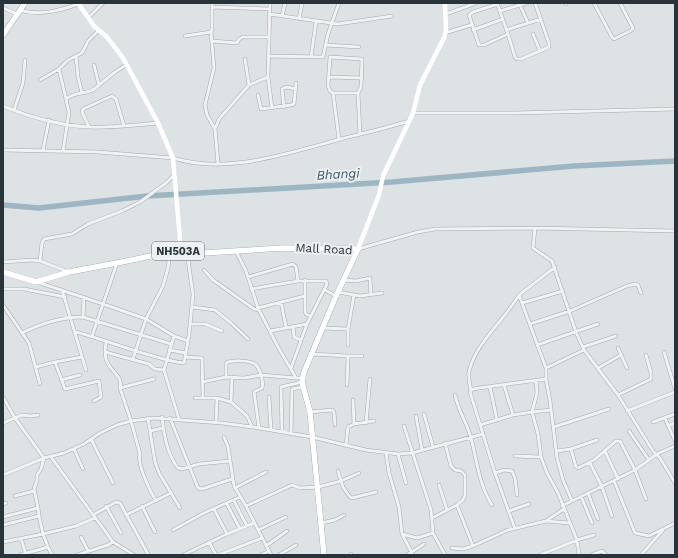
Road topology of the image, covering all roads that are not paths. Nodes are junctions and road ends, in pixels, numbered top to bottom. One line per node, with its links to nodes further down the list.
1 (25, 3): 20 (main road)
2 (103, 3): 25 (street)
3 (270, 3): 18 (street)
4 (285, 3): 23 (street)
5 (302, 3): 26 (street)
6 (339, 3): 30 (street)
7 (445, 3): 22 (main road)
8 (476, 3): 22 (street)
9 (498, 3): 19 (street); 32 (street)
10 (527, 3): 16 (street)
11 (535, 3): 28 (street)
12 (594, 3): 13 (street)
13 (620, 3)
14 (78, 4): 20 (street); 25 (main road)
15 (212, 5): 18 (street); 36 (street)
16 (520, 5): 19 (street); 31 (street)
17 (3, 8): 20 (street)
18 (269, 9): 21 (street)
19 (500, 11): 27 (street)
20 (18, 12): 40 (main road)
21 (269, 14): 23 (street); 42 (street)
22 (446, 14): 37 (main road)
23 (282, 16): 26 (street)
24 (392, 16): 30 (street)
25 (88, 18): 35 (main road)
26 (299, 19): 29 (street)
27 (503, 19): 33 (street); 34 (street)
28 (541, 19): 31 (street); 46 (street)
29 (316, 22): 30 (street); 49 (street)
30 (332, 24): 44 (street)
31 (528, 24): 34 (street)
32 (471, 25): 33 (street); 37 (street)
33 (473, 30): 38 (street)
34 (506, 30): 38 (street)
35 (98, 31): 47 (street); 55 (main road)
36 (211, 32): 41 (street); 43 (street)
37 (445, 34): 75 (main road)
38 (508, 34): 46 (street)
39 (533, 34): 46 (street)
40 (3, 35)
41 (185, 36)
42 (268, 37): 43 (street); 48 (street)
43 (212, 41): 82 (street)
44 (325, 45): 45 (street); 50 (street)
45 (359, 47)
46 (540, 52)
47 (76, 56): 56 (street); 65 (street)
48 (268, 56): 49 (street); 57 (street)
49 (311, 57): 50 (street)
50 (323, 57): 51 (street)
51 (330, 57): 58 (street); 59 (street)
52 (245, 59): 63 (street)
53 (26, 60): 74 (street)
54 (94, 65): 62 (street)
55 (126, 65): 62 (street); 78 (main road)
56 (59, 69): 60 (street); 69 (street)
57 (268, 77): 63 (street); 72 (street)
58 (329, 77): 59 (street); 66 (street)
59 (362, 78): 67 (street)
60 (40, 80)
61 (296, 83): 64 (street)
62 (99, 85): 65 (street)
63 (249, 85): 82 (street)
64 (296, 89): 71 (street); 71 (street)
65 (82, 93): 69 (street)
66 (333, 93): 67 (street); 84 (street)
67 (358, 93): 83 (street)
68 (258, 95): 72 (street)
69 (66, 99): 79 (street)
70 (3, 106): 74 (street)
71 (284, 107): 72 (street)
72 (272, 108)
73 (675, 109): 75 (street)
74 (14, 110): 76 (street)
75 (413, 113): 77 (main road)
76 (49, 120): 79 (street); 86 (street)
77 (409, 120): 83 (street); 93 (main road)
78 (158, 122): 80 (street); 88 (main road)
79 (68, 125): 81 (street); 87 (street)
80 (124, 126): 81 (street); 81 (street)
81 (89, 127)
82 (215, 129): 89 (street)
83 (360, 134): 84 (street)
84 (339, 139): 89 (street)
85 (3, 150): 86 (street)
86 (44, 150): 87 (street)
87 (63, 150): 88 (street)
88 (173, 158): 89 (street); 90 (main road)
89 (218, 164)
90 (175, 174): 96 (main road); 98 (street)
91 (536, 228): 92 (street); 93 (street); 100 (street)
92 (675, 231)
93 (358, 249): 94 (highway, Mall Road / NH503A); 107 (highway, Mall Road)
94 (236, 251): 96 (highway, Mall Road / NH503A); 104 (street)
95 (170, 252): 96 (highway, Mall Road / NH503A); 99 (highway, Mall Road / NH503A); 133 (street)
96 (184, 252): 127 (street)
97 (3, 262): 98 (street)
98 (40, 262): 103 (street)
99 (117, 263): 103 (highway, Mall Road / NH503A); 125 (street)
100 (555, 267): 113 (street); 119 (street)
101 (204, 270): 128 (street)
102 (3, 272): 108 (highway)
103 (69, 272): 108 (highway, Mall Road / NH503A)
104 (248, 277): 105 (street); 110 (street)
105 (298, 280): 106 (street); 110 (street)
106 (306, 280): 112 (street); 120 (street)
107 (344, 280): 116 (highway, Mall Road); 118 (street)
108 (36, 282): 111 (street)
109 (3, 289): 121 (street)
110 (251, 289): 128 (street)
111 (62, 290): 121 (street); 122 (street)
112 (325, 290): 116 (street); 130 (street)
113 (563, 291): 124 (street); 129 (street)
114 (382, 292): 118 (street)
115 (641, 293): 129 (street)
116 (337, 294): 117 (street); 141 (highway, Mall Road)
117 (354, 295): 118 (street); 142 (street)
118 (371, 295)
119 (519, 295): 124 (street); 200 (street)
120 (305, 296): 123 (street); 130 (street)
121 (65, 298): 131 (street)
122 (84, 298): 125 (street); 132 (street)
123 (281, 302): 128 (street); 140 (street)
124 (522, 303): 137 (street)
125 (103, 304): 133 (street); 134 (street)
126 (3, 305): 147 (street)
127 (192, 307): 135 (street); 152 (street)
128 (258, 309): 144 (street)
129 (570, 311): 137 (street); 146 (street)
130 (310, 316): 136 (street)
131 (71, 317): 132 (street); 145 (street); 147 (street)
132 (83, 317): 134 (street)
133 (146, 319): 148 (street); 150 (street)
134 (97, 320): 148 (street); 149 (street)
135 (190, 324): 143 (street); 154 (street)
136 (307, 324): 139 (street); 153 (street)
137 (530, 324): 158 (street)
138 (598, 324): 146 (street)
139 (293, 326): 140 (street); 153 (street)
140 (286, 327): 144 (street)
141 (322, 328): 142 (street); 166 (highway, Mall Road)
142 (348, 329): 157 (street)
143 (222, 331)
144 (270, 331): 177 (street)
145 (76, 332): 149 (street); 171 (street)
146 (576, 332): 158 (street); 159 (street)
147 (22, 333): 176 (street)
148 (140, 334): 156 (street); 162 (street)
149 (92, 336): 155 (street)
150 (174, 336): 154 (street); 156 (street)
151 (616, 336): 159 (street)
152 (248, 339)
153 (301, 340): 177 (street)
154 (188, 341): 165 (street)
155 (106, 342): 162 (street); 163 (street)
156 (171, 344): 161 (street)
157 (348, 345)
158 (536, 345): 178 (street)
159 (584, 348): 178 (street); 179 (street)
160 (618, 348): 167 (street)
161 (169, 350): 165 (street); 174 (street)
162 (135, 351): 173 (street); 174 (street)
163 (105, 352): 173 (street); 198 (street)
164 (664, 352): 199 (street)
165 (186, 353): 172 (street)
166 (311, 354): 169 (street); 191 (highway, Mall Road)
167 (621, 355): 179 (street); 180 (street)
168 (646, 355): 203 (street)
169 (348, 356): 170 (street); 195 (street)
170 (362, 356)
171 (82, 357): 175 (street); 181 (street)
172 (185, 357): 174 (street); 193 (street)
173 (133, 359): 182 (street)
174 (166, 360): 182 (street)
175 (55, 362): 176 (street); 190 (street)
176 (36, 367): 194 (street)
177 (291, 368): 191 (street)
178 (546, 368): 189 (street)
179 (598, 368): 203 (street)
180 (628, 368)
181 (86, 370)
182 (164, 370): 227 (street)
183 (80, 375): 190 (street)
184 (261, 375): 185 (street); 186 (street); 191 (street); 244 (street)
185 (226, 377): 186 (street); 193 (street)
186 (232, 378): 211 (street)
187 (154, 379): 198 (street)
188 (370, 379): 231 (street)
189 (546, 379): 192 (street); 213 (street)
190 (61, 380): 210 (street)
191 (301, 381): 215 (highway); 248 (street); 249 (street)
192 (536, 381): 196 (street); 216 (street)
193 (202, 382): 207 (street)
194 (40, 384)
195 (347, 385)
196 (504, 385): 197 (street); 220 (street)
197 (490, 387): 200 (street); 228 (street)
198 (120, 388): 229 (street)
199 (675, 389)
200 (471, 391): 239 (street)
201 (675, 392): 214 (street)
202 (455, 395): 253 (street)
203 (618, 396): 214 (street)
204 (3, 397): 223 (street)
205 (269, 397): 245 (street)
206 (195, 398): 207 (street)
207 (203, 398): 208 (street)
208 (217, 398): 211 (street); 234 (street)
209 (353, 400): 236 (street)
210 (94, 401)
211 (231, 402): 243 (street)
212 (609, 409): 241 (street)
213 (551, 410): 216 (street); 241 (street)
214 (627, 411): 269 (street)
215 (310, 412): 237 (street); 252 (highway)
216 (532, 412): 220 (street); 272 (street)
217 (38, 414): 223 (street)
218 (424, 414): 260 (street)
219 (675, 414): 226 (street)
220 (513, 415): 228 (street)
221 (416, 416): 263 (street)
222 (162, 417): 224 (street); 225 (street); 242 (street)
223 (15, 418): 233 (street); 273 (street)
224 (148, 418): 229 (street); 246 (street)
225 (170, 418): 227 (street); 277 (street)
226 (665, 418): 232 (street); 240 (street)
227 (179, 419): 234 (street)
228 (497, 420): 239 (street)
229 (131, 421): 254 (street); 306 (street)
230 (374, 421): 231 (street)
231 (366, 422): 236 (street)
232 (652, 422)
233 (3, 423)
234 (216, 423): 243 (street)
235 (675, 423): 240 (street)
236 (354, 424): 258 (street)
237 (335, 425)
238 (404, 426): 267 (street)
239 (480, 426): 250 (street)
240 (668, 426): 256 (street)
241 (554, 427): 264 (street)
242 (164, 428): 246 (street); 277 (street)
243 (252, 428): 244 (street)
244 (259, 428): 245 (street)
245 (271, 430): 248 (street)
246 (150, 431): 298 (street)
247 (629, 431): 274 (street)
248 (282, 432): 249 (street)
249 (291, 434): 252 (street)
250 (483, 434): 253 (street); 283 (street)
251 (224, 437): 275 (street)
252 (312, 437): 258 (street); 293 (highway)
253 (471, 437): 257 (street); 314 (street)
254 (91, 439): 261 (street); 289 (street)
255 (597, 440): 262 (street)
256 (675, 441)
257 (445, 444): 260 (street); 310 (street)
258 (346, 445): 266 (street)
259 (675, 446): 269 (street)
260 (433, 447): 263 (street)
261 (74, 449): 271 (street); 278 (street)
262 (571, 449): 264 (street); 276 (street)
263 (422, 450): 267 (street)
264 (556, 451): 307 (street)
265 (605, 451): 276 (street); 279 (street); 286 (street)
266 (386, 453): 268 (street); 349 (street)
267 (412, 453): 268 (street); 328 (street)
268 (398, 454): 290 (street)
269 (657, 454): 274 (street); 291 (street)
270 (515, 456): 272 (street)
271 (51, 457): 273 (street); 324 (street)
272 (541, 457): 315 (street)
273 (44, 458): 284 (street); 296 (street)
274 (649, 460): 279 (street)
275 (230, 461): 277 (street); 285 (street)
276 (590, 463): 294 (street)
277 (189, 467): 285 (street)
278 (83, 469)
279 (635, 470): 286 (street); 304 (street)
280 (338, 471): 287 (street)
281 (266, 472): 295 (street)
282 (359, 473): 287 (street)
283 (495, 473): 301 (street); 320 (street)
284 (3, 475)
285 (232, 479): 295 (street)
286 (618, 479): 288 (street)
287 (340, 481): 293 (street); 297 (street)
288 (614, 481): 294 (street); 338 (street)
289 (114, 483)
290 (406, 483)
291 (675, 483)
292 (439, 485): 319 (street)
293 (318, 487): 313 (street); 332 (highway)
294 (602, 487): 299 (street); 325 (street)
295 (235, 488): 303 (street)
296 (34, 491): 300 (street); 316 (street)
297 (376, 492)
298 (171, 493): 306 (street); 317 (street)
299 (588, 493): 302 (street); 329 (street)
300 (15, 496)
301 (517, 496)
302 (581, 496): 307 (street); 334 (street)
303 (240, 498): 305 (street); 313 (street)
304 (646, 499)
305 (234, 500): 308 (street); 337 (street)
306 (156, 501): 312 (street)
307 (572, 501): 315 (street)
308 (227, 504): 318 (street); 339 (street)
309 (529, 504): 320 (street)
310 (457, 505): 319 (street); 361 (street)
311 (106, 506): 321 (street); 324 (street); 345 (street)
312 (142, 506): 321 (street); 344 (street)
313 (246, 506): 331 (street)
314 (492, 506)
315 (563, 507): 330 (street); 333 (street)
316 (38, 508): 323 (street); 326 (street)
317 (180, 508)
318 (214, 509): 341 (street); 348 (street)
319 (447, 510): 328 (street)
320 (509, 511): 340 (street)
321 (126, 514): 367 (street)
322 (344, 514): 332 (street)
323 (39, 516): 336 (street); 347 (street)
324 (94, 516): 347 (street); 356 (street)
325 (612, 516)
326 (3, 517)
327 (286, 517): 342 (street)
328 (432, 518): 346 (street)
329 (598, 519)
330 (546, 521): 333 (street); 340 (street)
331 (254, 523): 337 (street); 342 (street)
332 (321, 523): 379 (highway)
333 (569, 523): 354 (street)
334 (592, 523)
335 (675, 523): 338 (street)
336 (3, 525)
337 (247, 526): 339 (street)
338 (664, 528): 386 (street)
339 (240, 529): 348 (street)
340 (515, 529): 361 (street)
341 (173, 530)
342 (258, 530): 353 (street)
343 (287, 531): 360 (street)
344 (155, 532)
345 (121, 533)
346 (433, 533): 349 (street); 381 (street)
347 (42, 534): 352 (street); 362 (street)
348 (227, 534): 357 (street)
349 (402, 534): 368 (street)
350 (594, 535): 354 (street)
351 (81, 537): 364 (street)
352 (21, 538): 355 (street); 366 (street)
353 (262, 538): 360 (street); 375 (street)
354 (577, 540): 369 (street); 383 (street)
355 (3, 542)
356 (113, 542): 364 (street); 373 (street)
357 (209, 542): 374 (street); 375 (street)
358 (424, 544): 368 (street)
359 (296, 545): 378 (street)
360 (266, 546): 365 (street)
361 (473, 546): 363 (street)
362 (48, 547): 366 (street); 371 (street)
363 (452, 548)
364 (88, 551): 372 (street)
365 (269, 551): 376 (street); 377 (street)
366 (26, 554): 370 (street)
367 (148, 554)
368 (412, 554): 380 (street)
369 (545, 554): 382 (street)
370 (20, 555)
371 (52, 555)
372 (78, 555)
373 (134, 555)
374 (182, 555)
375 (217, 555)
376 (261, 555)
377 (271, 555)
378 (279, 555)
379 (324, 555)
380 (406, 555)
381 (445, 555)
382 (540, 555)
383 (578, 555)
384 (591, 555): 385 (street)
385 (606, 555)
386 (641, 555)

